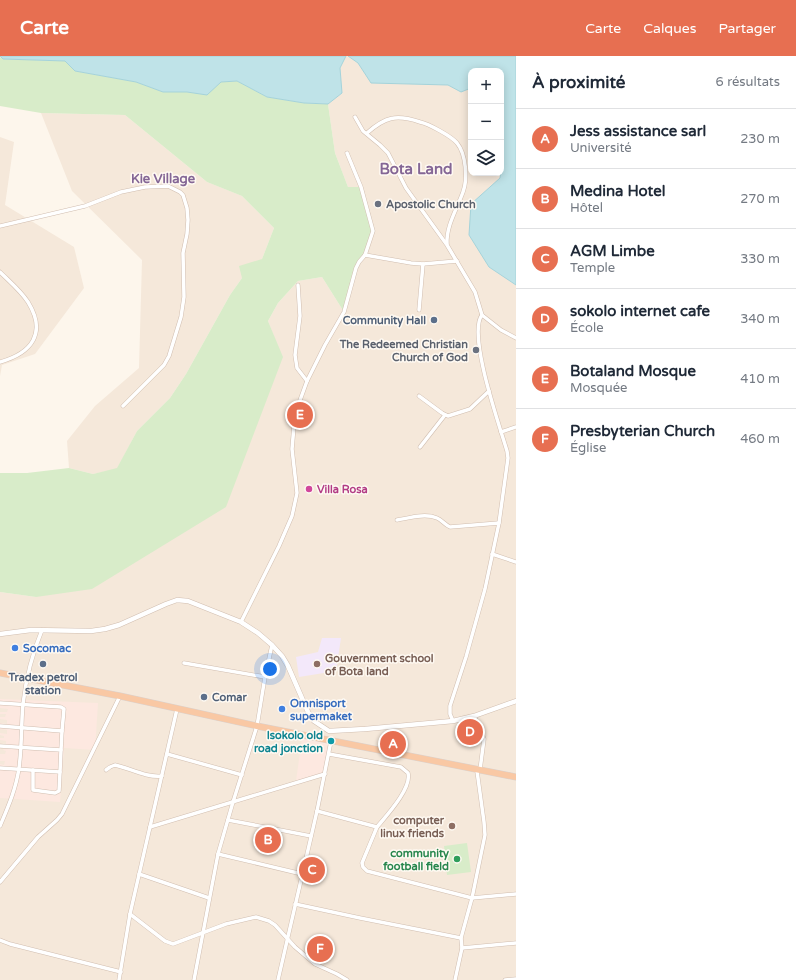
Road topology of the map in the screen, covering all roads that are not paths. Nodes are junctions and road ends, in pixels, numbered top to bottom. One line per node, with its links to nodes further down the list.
1 (355, 117): 2 (street)
2 (367, 133): 5 (street); 5 (street)
3 (347, 153): 6 (street)
4 (1, 224): 18 (street)
5 (448, 246): 7 (street)
6 (365, 255): 8 (street); 15 (street)
7 (457, 261): 8 (street); 12 (street)
8 (423, 264): 11 (street)
9 (0, 272): 14 (street)
10 (298, 285): 15 (street)
11 (419, 310)
12 (482, 315): 13 (street); 16 (street)
13 (516, 338)
14 (0, 362)
15 (307, 381): 27 (street)
16 (489, 391): 19 (street); 21 (street)
17 (419, 396): 19 (street)
18 (123, 406)
19 (445, 415): 22 (street)
20 (516, 427): 21 (street)
21 (501, 432): 24 (street)
22 (420, 447)
23 (397, 520): 24 (street)
24 (499, 523): 25 (street)
25 (492, 554): 26 (street); 41 (street)
26 (516, 562)
27 (241, 622): 28 (street); 30 (street)
28 (42, 630): 29 (street); 34 (street)
29 (0, 634)
30 (272, 645): 33 (street); 46 (street)
31 (184, 663): 33 (street)
32 (0, 673): 34 (highway)
33 (264, 677): 43 (street)
34 (27, 678): 35 (highway); 38 (street)
35 (120, 696): 39 (highway); 73 (street)
36 (516, 701): 40 (street)
37 (0, 703): 38 (street)
38 (23, 705): 44 (street); 45 (street)
39 (177, 709): 43 (highway); 51 (street)
40 (474, 716): 41 (street); 57 (street)
41 (454, 721): 46 (street)
42 (0, 726): 44 (street)
43 (257, 726): 47 (highway); 60 (street)
44 (22, 728): 45 (street); 49 (street)
45 (62, 731): 50 (street)
46 (330, 731): 47 (street)
47 (328, 740): 52 (street); 57 (highway)
48 (0, 746): 49 (street)
49 (21, 748): 50 (street); 54 (street)
50 (61, 750): 58 (street)
51 (167, 754): 60 (street); 61 (street)
52 (329, 754): 59 (street); 67 (street)
53 (0, 768): 54 (street)
54 (19, 768): 55 (street); 66 (street)
55 (33, 770): 58 (street); 58 (street)
56 (106, 770): 61 (street)
57 (478, 771): 62 (highway); 76 (street)
58 (60, 772)
59 (325, 774): 63 (street); 64 (street)
60 (242, 775): 63 (street)
61 (162, 776): 68 (street)
62 (516, 777)
63 (233, 802): 65 (street); 68 (street)
64 (317, 811): 67 (street); 69 (street)
65 (228, 820): 69 (street); 70 (street)
66 (0, 826)
67 (377, 826): 76 (street)
68 (150, 827): 71 (street)
69 (311, 836): 72 (street)
70 (218, 854): 72 (street); 75 (street)
71 (139, 874): 75 (street); 78 (street)
72 (302, 874): 77 (street)
73 (0, 882)
74 (516, 894): 76 (street)
75 (209, 898): 79 (street)
76 (472, 898): 80 (street)
77 (295, 904): 80 (street); 81 (street)
78 (130, 914): 79 (street); 85 (street)
79 (203, 932): 81 (street); 88 (street)
80 (461, 938): 84 (street)
81 (287, 939): 89 (street); 90 (street)
82 (0, 940): 85 (street)
83 (516, 943): 84 (street)
84 (462, 948): 91 (street)
85 (121, 972): 87 (street)
86 (516, 979): 92 (street)
87 (119, 980)
88 (194, 980)
89 (278, 980)
90 (347, 980)
91 (455, 980)
92 (505, 980)

